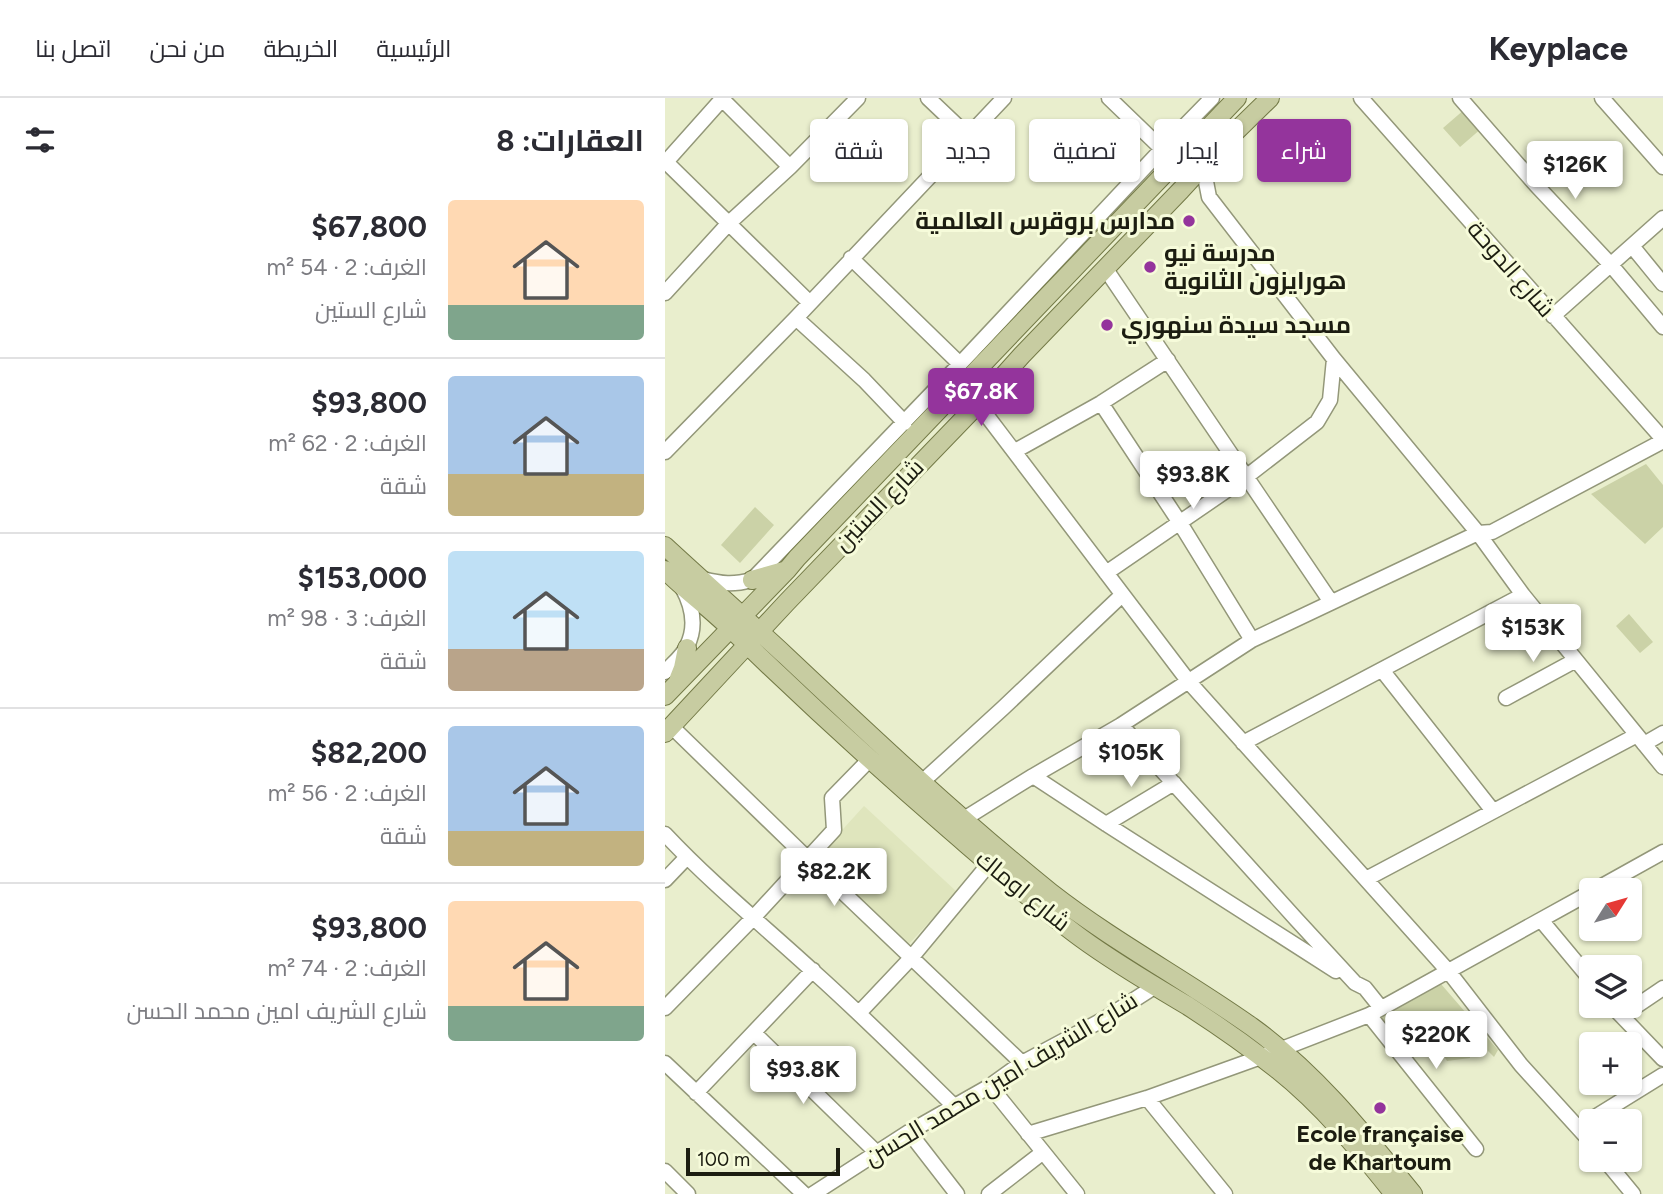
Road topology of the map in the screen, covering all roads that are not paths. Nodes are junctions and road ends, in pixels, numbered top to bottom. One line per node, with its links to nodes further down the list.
1 (722, 98): 18 (street); 19 (street)
2 (858, 98): 19 (street)
3 (928, 98): 12 (street)
4 (1004, 98): 13 (street)
5 (1109, 98): 16 (street)
6 (1212, 98): 14 (street)
7 (1237, 98): 48 (main road, شارع الستين)
8 (1270, 98): 15 (main road, شارع الستين)
9 (1361, 98): 35 (street, شارع الدوحة)
10 (1460, 98): 30 (street)
11 (1602, 98): 20 (street)
12 (950, 119)
13 (984, 119)
14 (1191, 119)
15 (1243, 124)
16 (1154, 141)
17 (1154, 158): 40 (street)
18 (665, 162): 27 (street)
19 (790, 167): 27 (street)
20 (1663, 167)
21 (924, 182): 29 (street)
22 (1188, 182): 24 (main road, شارع الستين)
23 (1206, 182): 25 (street)
24 (1181, 190): 25 (street); 31 (main road, شارع الستين)
25 (1209, 197): 38 (street)
26 (1663, 218): 28 (street)
27 (729, 225): 33 (street); 34 (street)
28 (1632, 246): 30 (street); 32 (street)
29 (851, 258): 34 (street); 40 (street)
30 (1611, 265): 35 (street); 37 (street)
31 (1105, 268): 39 (street); 42 (main road, شارع الستين)
32 (1663, 284)
33 (667, 287)
34 (809, 302): 36 (street)
35 (1553, 316): 44 (street, شارع الدوحة)
36 (796, 318): 43 (street); 46 (street)
37 (1663, 327)
38 (1334, 359): 47 (street); 51 (street)
39 (1168, 360): 41 (street); 47 (street)
40 (960, 364): 43 (street)
41 (1101, 402): 45 (street); 50 (street)
42 (978, 404): 45 (street); 49 (main road, شارع الستين)
43 (905, 423): 57 (street)
44 (1663, 440): 51 (street)
45 (1015, 451): 55 (street)
46 (665, 452)
47 (1246, 477): 50 (street); 61 (street)
48 (846, 507): 49 (main road); 54 (main road, شارع الستين)
49 (865, 521): 63 (main road, شارع الستين)
50 (1180, 523): 55 (street); 64 (street)
51 (1478, 533): 60 (street); 61 (street)
52 (665, 546): 56 (main road, شارع اوماك)
53 (665, 570): 58 (main road, شارع اوماك)
54 (787, 570): 57 (main road); 62 (main road, شارع الستين)
55 (1105, 573): 59 (street)
56 (700, 578): 57 (street); 62 (main road, شارع اوماك)
57 (752, 580)
58 (681, 586): 62 (main road, شارع اوماك); 66 (street)
59 (1122, 595): 71 (street); 82 (street)
60 (1523, 595): 68 (street); 69 (street)
61 (1331, 602): 64 (street)
62 (737, 622): 63 (main road, شارع اوماك); 65 (main road, شارع اوماك); 72 (main road, شارع الستين)
63 (760, 632): 65 (main road, شارع الستين); 67 (main road, شارع اوماك)
64 (1252, 640): 71 (street)
65 (748, 646): 70 (main road, شارع اوماك); 75 (main road, شارع الستين)
66 (687, 648): 72 (main road)
67 (788, 657): 70 (main road); 82 (main road, شارع اوماك)
68 (1576, 660): 73 (street); 77 (street)
69 (1382, 670): 78 (street); 84 (street)
70 (774, 672): 79 (main road, شارع اوماك)
71 (1189, 682): 74 (street); 78 (street)
72 (669, 684)
73 (1506, 698)
74 (1121, 724): 81 (street); 83 (street)
75 (668, 730): 90 (street)
76 (1663, 733): 77 (street)
77 (1640, 740): 80 (street); 84 (street)
78 (1243, 743): 93 (street)
79 (869, 760): 90 (street); 91 (main road, شارع اوماك)
80 (1663, 767)
81 (1033, 776): 85 (street); 86 (street)
82 (922, 782): 85 (main road, شارع اوماك)
83 (1174, 783): 86 (street); 102 (street)
84 (1493, 811): 93 (street)
85 (964, 819): 111 (main road, شارع اوماك)
86 (1106, 824): 102 (street)
87 (665, 834): 89 (street)
88 (1663, 852): 92 (street)
89 (687, 857): 94 (street); 96 (street)
90 (808, 859): 96 (street); 98 (street)
91 (989, 864): 98 (street); 103 (main road, شارع اوماك)
92 (1616, 878)
93 (1366, 879): 101 (street)
94 (665, 880)
95 (1579, 898): 97 (street)
96 (753, 918): 100 (street); 106 (street)
97 (1541, 920): 99 (street); 101 (street)
98 (911, 958): 108 (street); 115 (street)
99 (1579, 966)
100 (813, 970): 108 (street); 110 (street)
101 (1448, 972): 107 (street); 122 (street)
102 (1355, 983): 107 (street)
103 (1154, 987): 112 (main road, شارع اوماك); 115 (street, شارع الشريف امين محمد الحسن)
104 (1663, 988): 105 (street)
105 (1642, 1002)
106 (665, 1008)
107 (1375, 1011): 111 (street); 125 (street)
108 (859, 1013): 120 (street)
109 (1624, 1018): 113 (street)
110 (754, 1033): 118 (street); 126 (street)
111 (1280, 1049): 112 (street); 140 (main road, شارع اوماك)
112 (1261, 1057): 119 (street); 139 (main road, شارع اوماك)
113 (1663, 1059)
114 (665, 1063): 118 (street)
115 (1022, 1063): 117 (street, شارع الشريف امين محمد الحسن)
116 (1663, 1074): 121 (street)
117 (990, 1086): 120 (street, شارع الشريف امين محمد الحسن); 124 (street)
118 (696, 1093): 133 (street)
119 (1147, 1098): 124 (street); 138 (street)
120 (955, 1107): 123 (street, شارع الشريف امين محمد الحسن)
121 (1609, 1109)
122 (1579, 1128)
123 (909, 1132): 126 (street, شارع الشريف امين محمد الحسن); 135 (street)
124 (1028, 1134): 127 (street)
125 (1476, 1149)
126 (877, 1153): 130 (street, شارع الشريف امين محمد الحسن)
127 (1042, 1153): 136 (street); 137 (street)
128 (665, 1171): 132 (street)
129 (1612, 1172): 131 (street)
130 (833, 1189): 134 (street, شارع الشريف امين محمد الحسن)
131 (1625, 1192)
132 (688, 1194)
133 (804, 1194)
134 (813, 1194)
135 (957, 1194)
136 (989, 1194)
137 (1077, 1194)
138 (1225, 1194)
139 (1394, 1194)
140 (1413, 1194)

